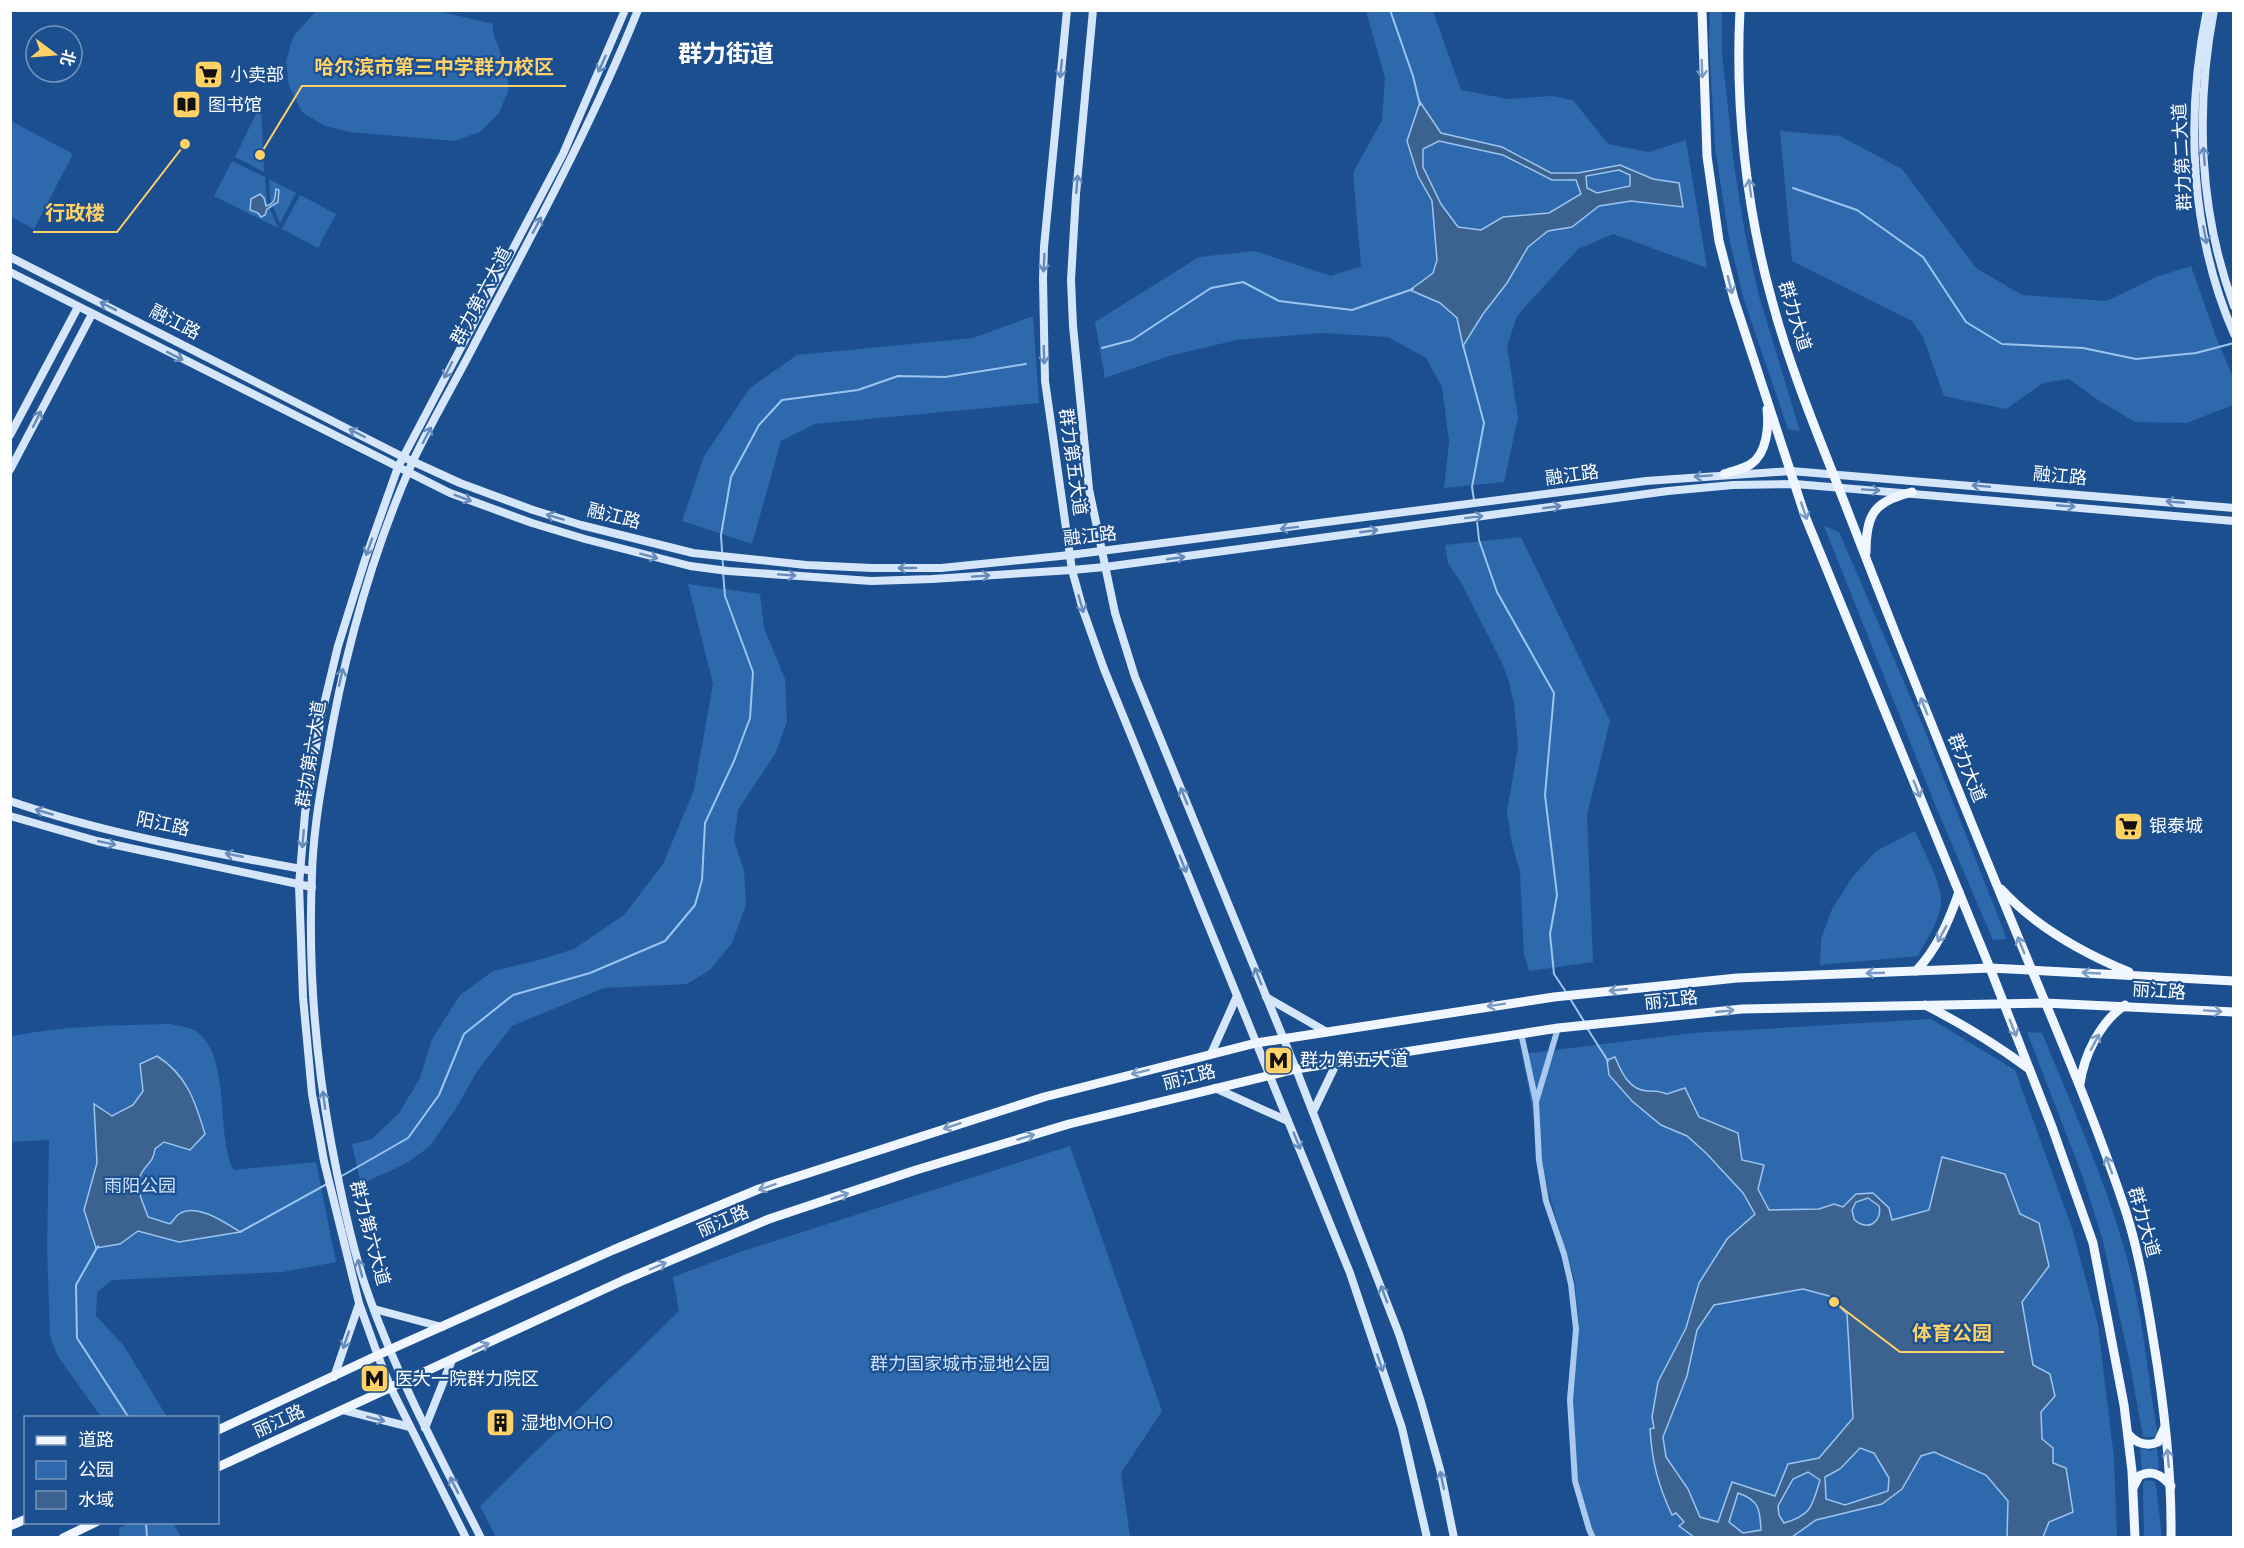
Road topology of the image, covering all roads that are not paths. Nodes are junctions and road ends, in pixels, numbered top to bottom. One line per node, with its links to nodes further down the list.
1 (625, 10): 17 (main road, 群力第六大道, one-way to 17)
2 (638, 10): 18 (main road, 群力第六大道, one-way to 2)
3 (1067, 10): 31 (main road, 群力第五大道, one-way to 31)
4 (1093, 10): 30 (main road, 群力第五大道, one-way to 4)
5 (1702, 10): 15 (main road, one-way to 15)
6 (1740, 10): 24 (main road, 群力大道, one-way to 6)
7 (2207, 10): 14 (main road, 群力第二大道, one-way to 14)
8 (2214, 10): 11 (main road, 群力第二大道, one-way to 8)
9 (10, 256): 17 (main road, 融江路, one-way to 9)
10 (10, 272): 12 (main road, 融江路)
11 (2234, 306)
12 (78, 307): 13 (main road, 融江路); 16 (main road)
13 (92, 314): 19 (main road, 融江路, one-way to 19); 20 (main road, one-way to 13)
14 (2234, 334)
15 (1767, 398): 21 (main road); 23 (main road)
16 (10, 435)
17 (403, 457): 18 (main road, 融江路); 19 (main road, 群力第六大道)
18 (413, 461): 22 (main road, 群力第六大道); 31 (main road, 融江路, one-way to 18)
19 (398, 467): 22 (main road, 融江路); 37 (main road, 群力第六大道, one-way to 37)
20 (10, 470)
21 (1791, 471): 23 (main road, 融江路); 24 (main road, 融江路); 25 (main road)
22 (408, 473): 34 (main road, 融江路, one-way to 34); 38 (main road, 群力第六大道, one-way to 22)
23 (1724, 474): 30 (main road, 融江路, one-way to 30)
24 (1833, 474): 26 (main road, 群力大道); 28 (main road, 融江路, one-way to 24)
25 (1795, 484): 26 (main road, 融江路); 33 (main road, 融江路, one-way to 25); 42 (main road, one-way to 42)
26 (1839, 488): 27 (main road, 融江路, one-way to 27); 32 (main road, 群力大道)
27 (1912, 492): 29 (main road, 融江路, one-way to 29); 32 (main road)
28 (2234, 508)
29 (2234, 521)
30 (1102, 551): 31 (main road, 融江路); 33 (main road, 群力第五大道)
31 (1070, 555): 34 (main road, 群力第五大道)
32 (1866, 559): 39 (main road, 群力大道, one-way to 32)
33 (1105, 567): 34 (main road, 融江路); 49 (main road, 群力第五大道, one-way to 33)
34 (1072, 570): 48 (main road, 群力第五大道, one-way to 48)
35 (10, 801): 37 (main road, 阳江路, one-way to 35)
36 (10, 816): 40 (main road, 阳江路, one-way to 40)
37 (300, 869): 38 (main road, 阳江路); 40 (main road, 群力第六大道)
38 (312, 871): 41 (main road, 群力第六大道)
39 (1997, 884): 44 (main road, 群力大道, one-way to 39); 46 (main road)
40 (299, 885): 41 (main road, 阳江路); 70 (main road, 群力第六大道)
41 (312, 887): 71 (main road, 群力第六大道, one-way to 41)
42 (1959, 892): 43 (main road); 45 (main road, one-way to 45)
43 (1990, 968): 44 (main road, 丽江路); 45 (main road, 丽江路); 50 (main road)
44 (2031, 970): 46 (main road, 丽江路, one-way to 44); 51 (main road, 群力大道)
45 (1916, 971): 56 (main road, 丽江路, one-way to 56)
46 (2137, 975): 47 (main road, 丽江路)
47 (2234, 981)
48 (1237, 996): 59 (main road, 群力第五大道); 60 (main road)
49 (1266, 997): 56 (main road); 58 (main road, 群力第五大道)
50 (2003, 1002): 51 (main road, 丽江路); 52 (main road, 丽江路); 63 (main road, one-way to 63)
51 (2045, 1003): 53 (main road, 丽江路); 65 (main road, 群力大道)
52 (1922, 1004): 55 (main road, 丽江路, one-way to 52); 63 (main road)
53 (2125, 1005): 54 (main road, 丽江路, one-way to 54); 65 (main road, one-way to 53)
54 (2234, 1012)
55 (1558, 1028): 57 (main road, 丽江路); 67 (street)
56 (1325, 1031): 58 (main road, 丽江路)
57 (1521, 1033): 61 (main road, 丽江路); 67 (street)
58 (1283, 1038): 59 (main road, 丽江路); 62 (main road, 群力第五大道)
59 (1256, 1043): 60 (main road, 丽江路); 64 (main road, 群力第五大道)
60 (1211, 1054): 72 (main road, 丽江路, one-way to 72)
61 (1336, 1062): 62 (main road, 丽江路); 68 (main road)
62 (1296, 1068): 64 (main road, 丽江路); 68 (main road, 群力第五大道)
63 (2030, 1070): 84 (main road)
64 (1269, 1075): 66 (main road, 丽江路); 69 (main road, 群力第五大道)
65 (2079, 1087): 80 (main road, 群力大道, one-way to 65)
66 (1215, 1088): 69 (main road); 75 (main road, 丽江路, one-way to 66)
67 (1536, 1102): 96 (street)
68 (1313, 1112): 95 (main road, 群力第五大道, one-way to 68)
69 (1288, 1121): 94 (main road, 群力第五大道, one-way to 94)
70 (359, 1303): 74 (main road, 群力第六大道); 76 (main road, one-way to 76)
71 (374, 1308): 72 (main road); 73 (main road, 群力第六大道)
72 (443, 1327): 73 (main road, 丽江路)
73 (389, 1350): 74 (main road, 丽江路); 77 (main road, 群力第六大道)
74 (378, 1356): 76 (main road, 丽江路); 78 (main road, 群力第六大道)
75 (452, 1360): 77 (main road, 丽江路); 82 (main road)
76 (334, 1377): 83 (main road, 丽江路)
77 (404, 1381): 78 (main road, 丽江路); 82 (main road, 群力第六大道)
78 (390, 1388): 79 (main road, 丽江路); 81 (main road, 群力第六大道)
79 (342, 1410): 81 (main road, one-way to 81); 85 (main road, 丽江路)
80 (2165, 1425): 84 (main road); 87 (main road, 群力大道, one-way to 80)
81 (410, 1427): 92 (main road, 群力第六大道)
82 (425, 1428): 93 (main road, 群力第六大道, one-way to 82)
83 (219, 1430)
84 (2128, 1434): 86 (main road)
85 (219, 1467)
86 (2133, 1486): 87 (main road); 97 (main road)
87 (2170, 1486): 98 (main road, 群力大道)
88 (24, 1520): 90 (main road)
89 (92, 1524): 91 (main road)
90 (10, 1526)
91 (63, 1538)
92 (466, 1538)
93 (481, 1538)
94 (1427, 1538)
95 (1454, 1538)
96 (1593, 1538)
97 (2135, 1538)
98 (2171, 1538)

